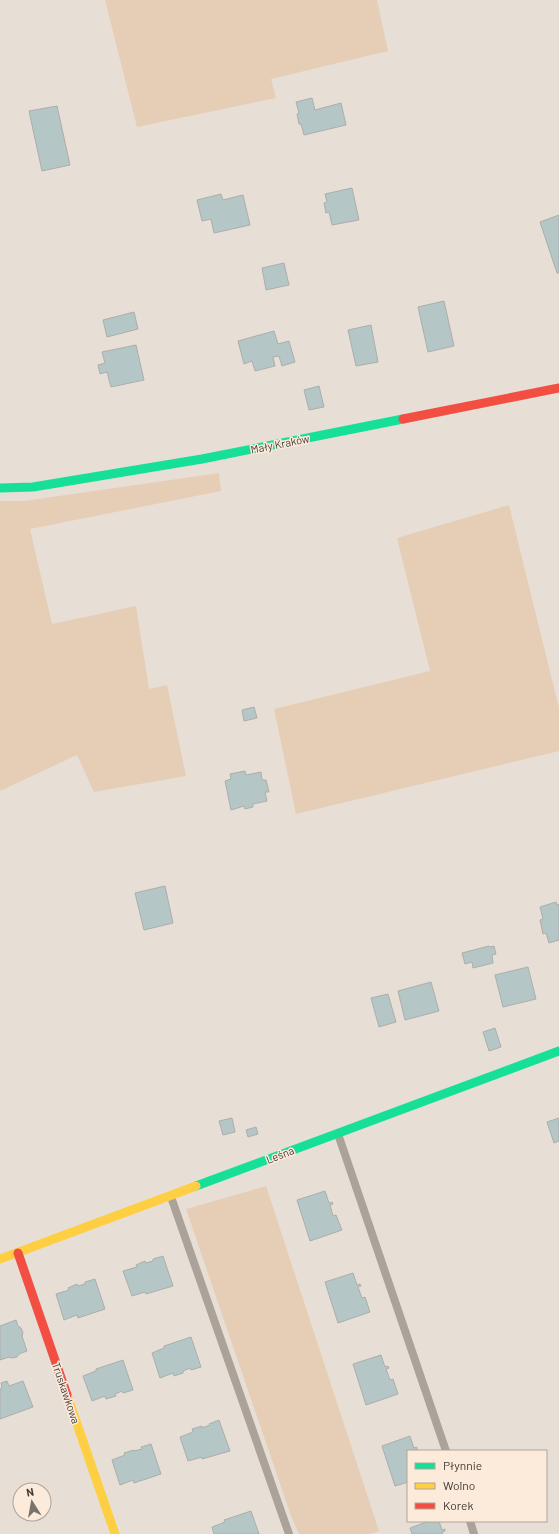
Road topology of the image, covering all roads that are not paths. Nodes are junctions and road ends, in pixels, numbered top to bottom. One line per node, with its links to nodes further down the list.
1 (559, 388): 2 (street, Mały Kraków)
2 (0, 488)
3 (559, 1050): 4 (street, Leśna)
4 (338, 1133): 5 (street, Leśna); 8 (lane)
5 (171, 1196): 6 (street, Leśna); 11 (lane)
6 (18, 1253): 7 (street, Leśna); 10 (street, Truskawkowa)
7 (0, 1259)
8 (446, 1450)
9 (470, 1522): 12 (lane)
10 (115, 1534)
11 (289, 1534)
12 (474, 1534)

